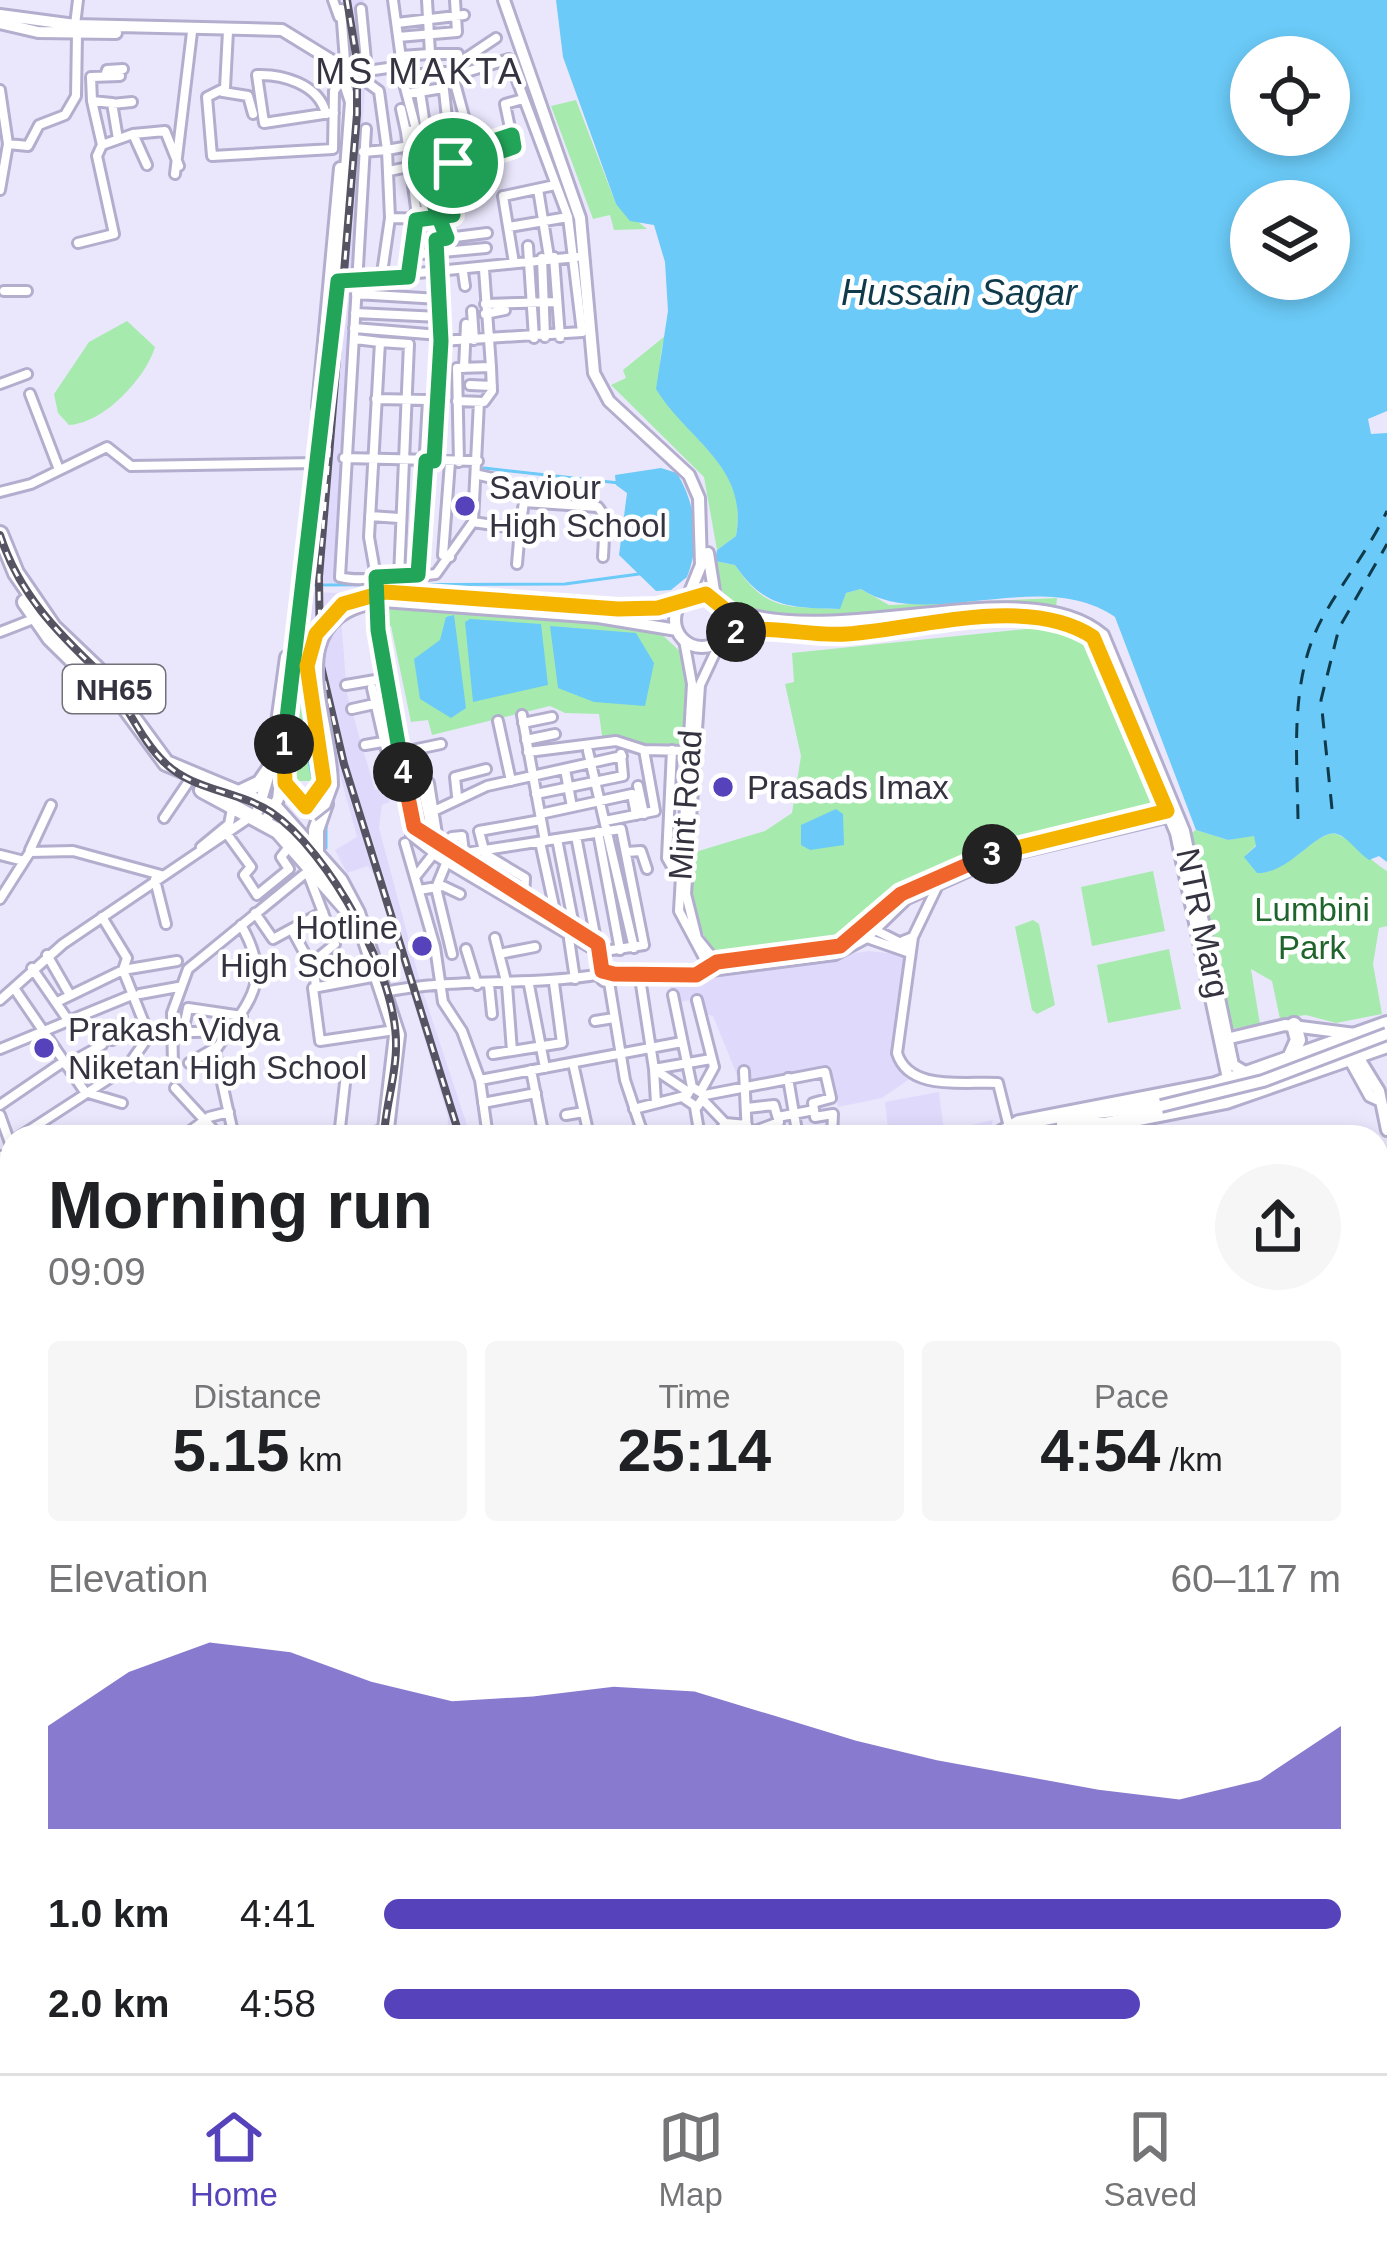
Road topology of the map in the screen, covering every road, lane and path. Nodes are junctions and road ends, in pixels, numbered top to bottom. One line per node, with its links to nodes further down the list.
1 (78, 0): 14 (street)
2 (333, 0): 13 (street)
3 (393, 0): 12 (street)
4 (427, 0): 11 (street)
5 (455, 0): 9 (street)
6 (508, 0): 147 (main road)
7 (341, 9): 13 (street)
8 (361, 9): 22 (street)
9 (460, 15): 11 (street); 17 (street)
10 (0, 19): 14 (main road)
11 (429, 19): 12 (street); 17 (street)
12 (397, 22): 18 (street)
13 (342, 24): 26 (street)
14 (76, 30): 16 (main road); 26 (main road); 47 (street)
15 (228, 31): 16 (main road); 26 (main road); 29 (street)
16 (192, 32): 43 (street)
17 (428, 35): 18 (street); 20 (street)
18 (398, 37): 21 (street)
19 (496, 38): 20 (street)
20 (430, 54): 21 (street)
21 (402, 66): 22 (street); 23 (street); 31 (street)
22 (367, 71): 51 (street)
23 (442, 72): 25 (street); 27 (street)
24 (121, 73): 33 (street)
25 (453, 76): 32 (street); 50 (street)
26 (344, 78): 38 (street); 90 (main road); 131 (main road)
27 (443, 88): 30 (street); 40 (street)
28 (0, 90): 36 (street)
29 (223, 92): 38 (street); 39 (street)
30 (420, 92): 31 (street); 40 (street)
31 (407, 94): 42 (street)
32 (523, 99): 44 (street); 61 (street)
33 (92, 101): 35 (street); 48 (street)
34 (132, 102): 35 (street)
35 (112, 104): 45 (street)
36 (2, 107): 47 (street)
37 (401, 109): 42 (street)
38 (330, 113): 38 (street)
39 (253, 114)
40 (447, 119): 46 (street)
41 (366, 129): 53 (street)
42 (406, 132): 49 (street)
43 (133, 134): 45 (street); 57 (street)
44 (512, 135): 50 (street); 55 (street)
45 (118, 139): 48 (street)
46 (449, 143): 52 (street); 54 (street)
47 (8, 144): 63 (street)
48 (103, 145): 76 (street)
49 (409, 146): 51 (street); 59 (street)
50 (472, 146): 54 (street)
51 (387, 149): 53 (street); 60 (street)
52 (426, 149)
53 (364, 152): 91 (street)
54 (451, 155): 55 (street)
55 (478, 159): 64 (street)
56 (437, 161): 58 (street)
57 (147, 165)
58 (422, 165): 59 (street); 65 (street)
59 (410, 168): 60 (street); 69 (street)
60 (389, 171): 67 (street)
61 (555, 185): 62 (street); 66 (street)
62 (538, 189): 70 (street); 71 (street)
63 (0, 190)
64 (450, 196): 65 (street); 68 (street)
65 (431, 197): 68 (street)
66 (568, 217): 70 (street); 82 (street)
67 (390, 218): 69 (street); 89 (street)
68 (439, 218): 69 (street); 73 (street)
69 (416, 220): 74 (street)
70 (543, 223): 71 (street); 81 (street)
71 (509, 227): 84 (street)
72 (487, 233): 73 (street)
73 (447, 238): 75 (street)
74 (412, 239): 75 (street); 79 (street)
75 (436, 240): 80 (street)
76 (78, 243)
77 (528, 246): 83 (street)
78 (487, 248): 80 (street)
79 (410, 255): 80 (street); 87 (street)
80 (436, 255): 88 (street)
81 (549, 257): 82 (street); 83 (street); 97 (street); 98 (street)
82 (577, 257): 107 (street)
83 (531, 260): 84 (street); 97 (street)
84 (514, 263): 85 (street)
85 (484, 269): 86 (street); 99 (street)
86 (463, 272): 88 (street); 92 (street)
87 (408, 277): 88 (street); 89 (street)
88 (445, 278): 96 (street)
89 (381, 280): 91 (street)
90 (338, 281): 91 (street); 131 (main road)
91 (356, 281): 95 (street)
92 (465, 286)
93 (1, 288): 94 (street)
94 (27, 291)
95 (356, 294): 96 (street); 102 (street)
96 (439, 299): 103 (street)
97 (538, 302): 98 (street); 99 (street); 106 (street); 109 (street)
98 (557, 302): 107 (street)
99 (485, 309): 100 (street); 110 (street)
100 (505, 310)
101 (472, 311): 111 (street)
102 (355, 313): 103 (street); 105 (street)
103 (440, 317): 108 (street)
104 (466, 324): 111 (street)
105 (354, 334): 108 (street); 112 (street); 125 (street)
106 (545, 337): 107 (street); 109 (street)
107 (560, 337)
108 (440, 338): 111 (street); 122 (street)
109 (533, 338): 110 (street)
110 (487, 339): 111 (street); 113 (street)
111 (469, 340): 114 (street)
112 (380, 342): 120 (street); 121 (street)
113 (491, 367): 114 (street); 118 (street)
114 (464, 368): 123 (street)
115 (27, 374): 116 (street)
116 (0, 384)
117 (470, 385): 118 (street)
118 (492, 386): 124 (street)
119 (30, 394): 132 (street)
120 (376, 399): 121 (street); 126 (street)
121 (405, 400): 122 (street); 127 (street)
122 (433, 400): 128 (street)
123 (457, 401): 124 (street); 130 (street)
124 (478, 402): 129 (street)
125 (344, 458): 126 (street); 150 (street)
126 (374, 460): 127 (street); 136 (street)
127 (403, 461): 128 (street); 137 (street)
128 (430, 461): 130 (street); 148 (street)
129 (478, 461): 130 (street); 133 (street)
130 (454, 462): 144 (street)
131 (315, 466): 132 (street); 184 (main road)
132 (58, 467): 134 (street)
133 (478, 475): 135 (street); 138 (street)
134 (0, 492)
135 (524, 502): 140 (street); 141 (street)
136 (370, 516): 137 (street); 150 (street)
137 (399, 518): 149 (street)
138 (473, 522): 140 (street); 144 (street)
139 (587, 528): 141 (street)
140 (520, 529): 146 (street)
141 (605, 530): 143 (street)
142 (0, 534): 155 (highway, NH65)
143 (603, 556)
144 (450, 557): 148 (street)
145 (0, 558): 154 (highway, NH65)
146 (517, 564)
147 (705, 564): 151 (main road); 152 (main road)
148 (418, 575): 149 (street)
149 (399, 577): 150 (street)
150 (377, 581): 159 (street)
151 (685, 599): 152 (main road); 153 (main road); 157 (main road)
152 (720, 602): 158 (main road); 296 (main road, NTR Marg)
153 (597, 612): 157 (main road); 204 (main road, bridge)
154 (36, 618): 155 (highway, NH65); 156 (street)
155 (50, 631): 193 (highway, NH65); 200 (highway, NH65)
156 (0, 632)
157 (681, 635): 158 (main road); 161 (street, Mint Road)
158 (723, 637): 161 (street, Mint Road); 206 (main road, NTR Marg)
159 (388, 678): 160 (street); 163 (street)
160 (346, 685)
161 (696, 685): 179 (street, Mint Road); 236 (street, Mint Road)
162 (372, 688): 164 (street)
163 (392, 700): 164 (street); 169 (street)
164 (375, 704): 165 (street); 171 (street)
165 (352, 709)
166 (552, 717): 170 (street)
167 (498, 721): 190 (street)
168 (555, 734): 170 (street)
169 (400, 739): 171 (street); 180 (street)
170 (526, 740): 181 (street)
171 (383, 741): 174 (street); 189 (street)
172 (618, 741): 176 (street); 181 (street); 182 (street)
173 (441, 744): 175 (street)
174 (365, 745)
175 (414, 750): 180 (street); 216 (street)
176 (644, 750): 177 (street); 205 (street)
177 (673, 750): 179 (street); 226 (street)
178 (588, 751): 183 (street)
179 (688, 751): 226 (street, Mint Road)
180 (403, 752): 189 (street)
181 (528, 752): 188 (street)
182 (622, 756): 183 (street); 191 (street)
183 (590, 763): 186 (street); 191 (street)
184 (276, 768): 200 (highway); 204 (main road); 209 (main road)
185 (486, 769): 187 (street)
186 (565, 770): 188 (street); 195 (street)
187 (474, 772): 196 (street); 198 (street)
188 (531, 776): 190 (street); 197 (street)
189 (403, 779): 216 (street)
190 (511, 781): 196 (street)
191 (595, 782): 195 (street); 199 (street)
192 (428, 783): 203 (street)
193 (187, 784): 200 (highway, NH65); 208 (street)
194 (638, 786): 205 (street)
195 (569, 787): 197 (street); 202 (street)
196 (478, 789): 198 (street)
197 (536, 794): 207 (street)
198 (457, 796): 203 (street)
199 (599, 801): 202 (street); 205 (street); 210 (street)
200 (234, 802): 209 (highway, NH65); 224 (street)
201 (51, 805): 217 (street)
202 (572, 807): 207 (street)
203 (434, 811): 216 (street)
204 (314, 812): 209 (main road); 223 (highway)
205 (640, 814): 210 (street)
206 (1168, 814): 230 (street); 296 (main road, NTR Marg)
207 (540, 817): 215 (street); 219 (street)
208 (164, 818)
209 (275, 822): 211 (street); 211 (street); 223 (highway)
210 (604, 828): 212 (street); 218 (street); 250 (street); 252 (street)
211 (227, 834): 224 (street)
212 (576, 836): 214 (street); 249 (street)
213 (452, 837): 222 (street)
214 (557, 839): 215 (street); 245 (street)
215 (543, 842): 219 (street); 240 (street)
216 (436, 847): 222 (street); 225 (street); 228 (street); 228 (street)
217 (30, 852): 221 (street); 229 (street)
218 (626, 852): 227 (street); 250 (street)
219 (485, 854): 222 (street); 235 (street)
220 (2, 857): 221 (street)
221 (24, 861): 234 (street)
222 (465, 861): 235 (street)
223 (312, 863): 237 (street); 238 (street); 263 (highway); 275 (highway)
224 (182, 864): 229 (street)
225 (446, 866): 231 (street); 245 (street)
226 (681, 866): 236 (street, Mint Road)
227 (646, 869)
228 (416, 876): 232 (street)
229 (159, 877): 239 (street); 241 (street)
230 (940, 880): 244 (street); 247 (street)
231 (436, 888): 232 (street); 233 (street); 254 (street)
232 (419, 890): 267 (street)
233 (460, 894)
234 (0, 899)
235 (524, 900): 240 (street)
236 (683, 911): 258 (street, Mint Road)
237 (323, 912): 243 (street); 259 (street)
238 (255, 913): 242 (street); 243 (street)
239 (102, 917): 256 (street); 261 (street)
240 (557, 920): 245 (street)
241 (166, 924)
242 (241, 925): 272 (street); 285 (street)
243 (292, 930): 259 (street)
244 (867, 933): 247 (street); 253 (street); 258 (street)
245 (572, 935): 249 (street); 265 (street)
246 (495, 938): 255 (street)
247 (908, 939): 253 (street)
248 (535, 947): 255 (street)
249 (598, 948): 252 (street); 262 (street)
250 (634, 948): 252 (street)
251 (466, 949): 268 (street)
252 (620, 950)
253 (908, 952): 365 (street)
254 (452, 954)
255 (499, 954): 271 (street)
256 (47, 955): 260 (street); 278 (street)
257 (177, 961): 261 (street)
258 (710, 963): 264 (street)
259 (312, 966): 273 (street)
260 (32, 968): 274 (street); 282 (street)
261 (123, 970): 276 (street); 278 (street)
262 (606, 975): 264 (street); 265 (street); 286 (street)
263 (372, 977): 273 (street); 291 (highway)
264 (640, 978): 304 (street)
265 (575, 979): 266 (street)
266 (554, 983): 270 (street); 301 (street)
267 (440, 984): 268 (street); 275 (street); 325 (street)
268 (477, 985): 269 (street)
269 (490, 985): 271 (street); 284 (street)
270 (529, 985): 271 (street); 301 (street)
271 (507, 986): 306 (street)
272 (178, 987): 276 (street); 279 (street)
273 (316, 987): 291 (street)
274 (16, 991): 280 (street); 293 (street)
275 (385, 992): 326 (highway)
276 (136, 994): 288 (street); 294 (street)
277 (673, 994): 299 (street)
278 (70, 995): 282 (street)
279 (175, 999): 283 (street); 316 (street)
280 (0, 1000)
281 (697, 1000): 310 (street)
282 (57, 1002): 288 (street)
283 (188, 1008): 285 (street); 292 (street)
284 (492, 1014)
285 (242, 1016): 292 (street)
286 (614, 1018): 287 (street); 307 (street)
287 (595, 1021)
288 (70, 1023): 293 (street)
289 (1387, 1024): 295 (highway)
290 (1294, 1025): 295 (main road); 296 (main road); 311 (highway)
291 (388, 1030): 326 (highway)
292 (231, 1031): 303 (street)
293 (42, 1033): 305 (street); 314 (street)
294 (146, 1033): 297 (street); 323 (street)
295 (1358, 1034): 302 (highway)
296 (1223, 1039): 321 (main road, NTR Marg); 327 (main road, NTR Marg)
297 (112, 1040)
298 (1387, 1040): 309 (highway); 346 (main road, bridge)
299 (682, 1042): 304 (street); 315 (street)
300 (101, 1045): 314 (street)
301 (540, 1046): 306 (street); 317 (street)
302 (1327, 1046): 309 (main road); 311 (highway)
303 (217, 1047): 312 (street); 341 (street)
304 (652, 1047): 307 (street); 318 (street)
305 (0, 1049)
306 (512, 1051): 308 (street)
307 (620, 1053): 313 (street); 339 (street)
308 (493, 1054)
309 (1356, 1057): 332 (main road); 334 (highway)
310 (711, 1059): 315 (street); 333 (street)
311 (1289, 1060): 321 (highway)
312 (189, 1063)
313 (573, 1063): 317 (street); 342 (street)
314 (64, 1064): 330 (street); 337 (street)
315 (688, 1064): 318 (street); 333 (street)
316 (172, 1067)
317 (545, 1068): 319 (street)
318 (654, 1069): 333 (street); 336 (street)
319 (531, 1070): 325 (street); 331 (street)
320 (744, 1071): 329 (street)
321 (1254, 1072): 327 (highway)
322 (346, 1074): 353 (street)
323 (111, 1078): 330 (street); 330 (street)
324 (788, 1078): 329 (street); 340 (street); 343 (street)
325 (480, 1080): 335 (street)
326 (389, 1081): 354 (highway)
327 (1228, 1082): 334 (main road, NTR Marg); 346 (highway)
328 (175, 1088): 347 (street)
329 (745, 1088): 333 (street); 338 (street)
330 (85, 1092): 349 (street)
331 (536, 1094): 335 (street); 356 (street)
332 (1379, 1094): 369 (main road)
333 (696, 1095): 336 (street); 348 (street); 359 (street)
334 (1232, 1099): 368 (highway)
335 (483, 1103): 355 (street)
336 (656, 1103): 339 (street)
337 (0, 1106)
338 (748, 1108): 345 (street); 361 (street)
339 (634, 1109): 358 (street)
340 (814, 1110): 343 (street); 364 (street)
341 (229, 1112): 347 (street); 352 (street)
342 (584, 1112): 344 (street); 357 (street)
343 (794, 1114): 345 (street); 363 (street)
344 (566, 1115)
345 (778, 1117): 362 (street)
346 (1079, 1118): 366 (highway); 367 (highway)
347 (201, 1121): 350 (street); 351 (street)
348 (725, 1123): 360 (street)
349 (36, 1125)
350 (196, 1125)
351 (206, 1125)
352 (232, 1125)
353 (340, 1125)
354 (382, 1125)
355 (486, 1125)
356 (542, 1125)
357 (587, 1125)
358 (640, 1125)
359 (700, 1125)
360 (730, 1125)
361 (747, 1125)
362 (775, 1125)
363 (796, 1125)
364 (833, 1125)
365 (1003, 1125)
366 (1046, 1125)
367 (1101, 1125)
368 (1109, 1125)
369 (1386, 1125)

